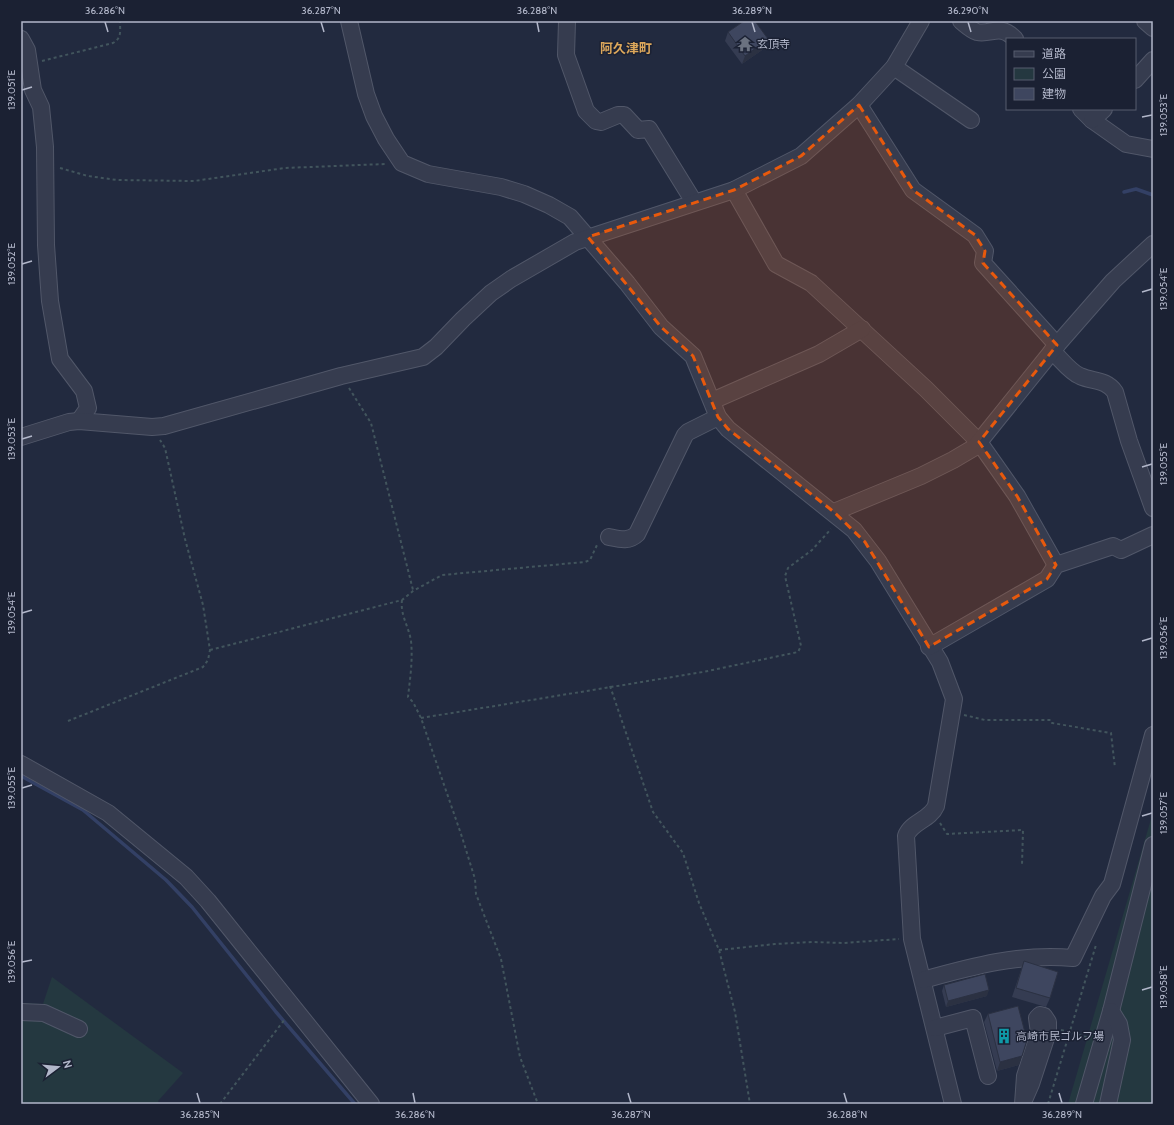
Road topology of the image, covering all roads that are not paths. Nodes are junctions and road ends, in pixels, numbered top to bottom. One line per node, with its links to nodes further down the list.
1 (349, 21): 19 (street)
2 (567, 21): 18 (street)
3 (920, 21): 10 (street)
4 (961, 21): 7 (street)
5 (1144, 21): 6 (street)
6 (1153, 28)
7 (1014, 38)
8 (21, 39): 12 (street)
9 (1153, 60): 11 (street)
10 (894, 67): 13 (street); 15 (street)
11 (1136, 79)
12 (27, 89): 25 (street)
13 (859, 105): 17 (street); 22 (street)
14 (1092, 113): 16 (street)
15 (971, 120)
16 (1153, 149)
17 (734, 190): 18 (street); 21 (street)
18 (694, 202): 19 (street)
19 (588, 237): 23 (street); 25 (street)
20 (1153, 244): 22 (street)
21 (862, 329): 23 (street); 27 (street)
22 (1055, 348): 27 (street); 28 (street)
23 (712, 401): 24 (street)
24 (718, 417): 29 (street); 31 (street)
25 (79, 421): 26 (street)
26 (21, 437)
27 (979, 442): 29 (street); 32 (street)
28 (1153, 508)
29 (837, 515): 33 (street)
30 (1153, 535): 32 (street)
31 (609, 537)
32 (1056, 565): 33 (street)
33 (929, 646): 37 (street)
34 (1153, 735): 37 (street)
35 (21, 764): 43 (street)
36 (1153, 845): 38 (street)
37 (923, 980): 40 (street)
38 (1111, 1011): 45 (street); 46 (street)
39 (21, 1012): 41 (street)
40 (934, 1028): 42 (street); 44 (street)
41 (79, 1029)
42 (988, 1076)
43 (371, 1104)
44 (953, 1104)
45 (1084, 1104)
46 (1108, 1104)

